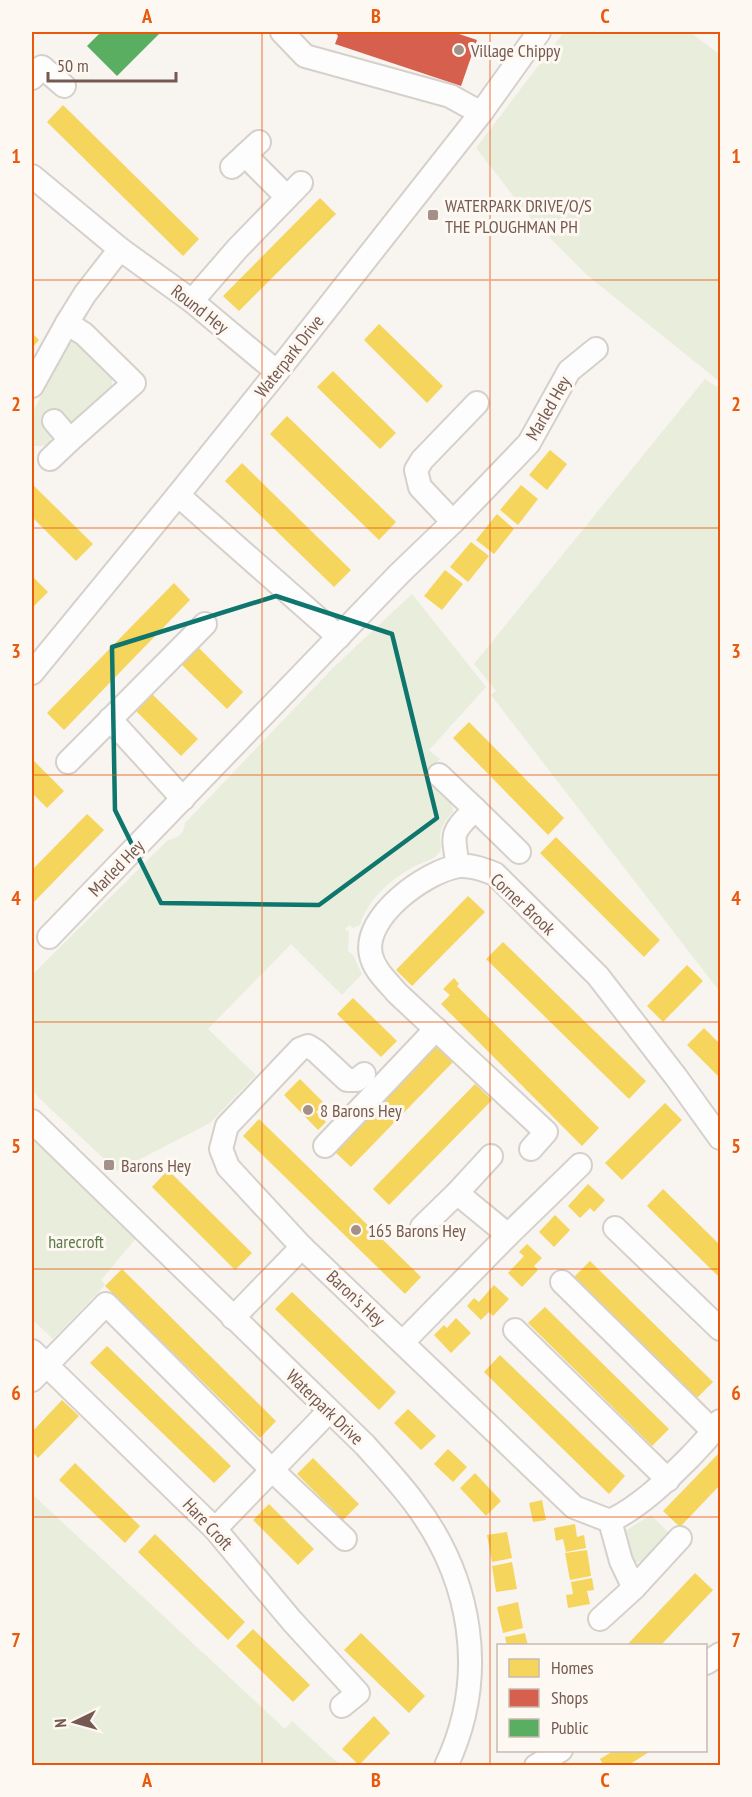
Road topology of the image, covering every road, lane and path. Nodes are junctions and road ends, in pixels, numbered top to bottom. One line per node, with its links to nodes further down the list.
1 (282, 32): 5 (street)
2 (539, 32): 5 (street, Waterpark Drive)
3 (32, 78): 4 (street)
4 (64, 86)
5 (481, 113): 12 (street, Waterpark Drive)
6 (245, 155): 9 (street)
7 (32, 176): 8 (street, Round Hey)
8 (120, 249): 9 (street, Round Hey); 10 (street)
9 (192, 301): 12 (street, Round Hey)
10 (67, 323): 13 (street); 16 (street)
11 (597, 349): 19 (street, Marled Hey)
12 (277, 372): 18 (street, Waterpark Drive)
13 (32, 386)
14 (477, 403): 19 (street)
15 (54, 421): 16 (street)
16 (70, 440): 17 (street)
17 (50, 459)
18 (178, 495): 21 (street); 22 (street, Waterpark Drive)
19 (453, 522): 21 (street, Marled Hey)
20 (205, 624): 23 (street)
21 (339, 638): 26 (street, Marled Hey)
22 (32, 674)
23 (110, 719): 24 (street); 26 (street)
24 (68, 762)
25 (440, 775): 27 (street)
26 (183, 799): 30 (street, Marled Hey)
27 (475, 809): 28 (street); 29 (street)
28 (519, 852)
29 (458, 866): 31 (street); 34 (street, Corner Brook)
30 (49, 936)
31 (436, 1029): 32 (street); 36 (street)
32 (365, 1083): 35 (street); 43 (street, Baron's Hey)
33 (32, 1121): 45 (street, Waterpark Drive)
34 (720, 1138)
35 (325, 1146)
36 (531, 1149)
37 (491, 1156): 39 (street)
38 (580, 1165): 42 (street)
39 (457, 1193): 40 (street); 42 (street)
40 (422, 1227)
41 (615, 1228): 46 (street)
42 (508, 1235): 48 (street)
43 (302, 1247): 45 (street); 48 (street, Baron's Hey)
44 (562, 1282): 51 (street)
45 (233, 1318): 50 (street, Waterpark Drive)
46 (720, 1329)
47 (515, 1330): 53 (street)
48 (403, 1342): 54 (street, Baron's Hey)
49 (36, 1365): 52 (street); 55 (street, Hare Croft)
50 (329, 1411): 52 (street); 64 (street, Waterpark Drive)
51 (717, 1427): 53 (street)
52 (273, 1471): 55 (street); 57 (street)
53 (668, 1479): 54 (street)
54 (610, 1521): 58 (street)
55 (215, 1529): 62 (street, Hare Croft)
56 (680, 1538): 58 (street)
57 (345, 1539)
58 (634, 1587): 59 (street)
59 (600, 1619)
60 (720, 1654): 61 (street)
61 (707, 1662)
62 (342, 1706)
63 (558, 1752): 65 (street)
64 (446, 1766)
65 (536, 1766)

